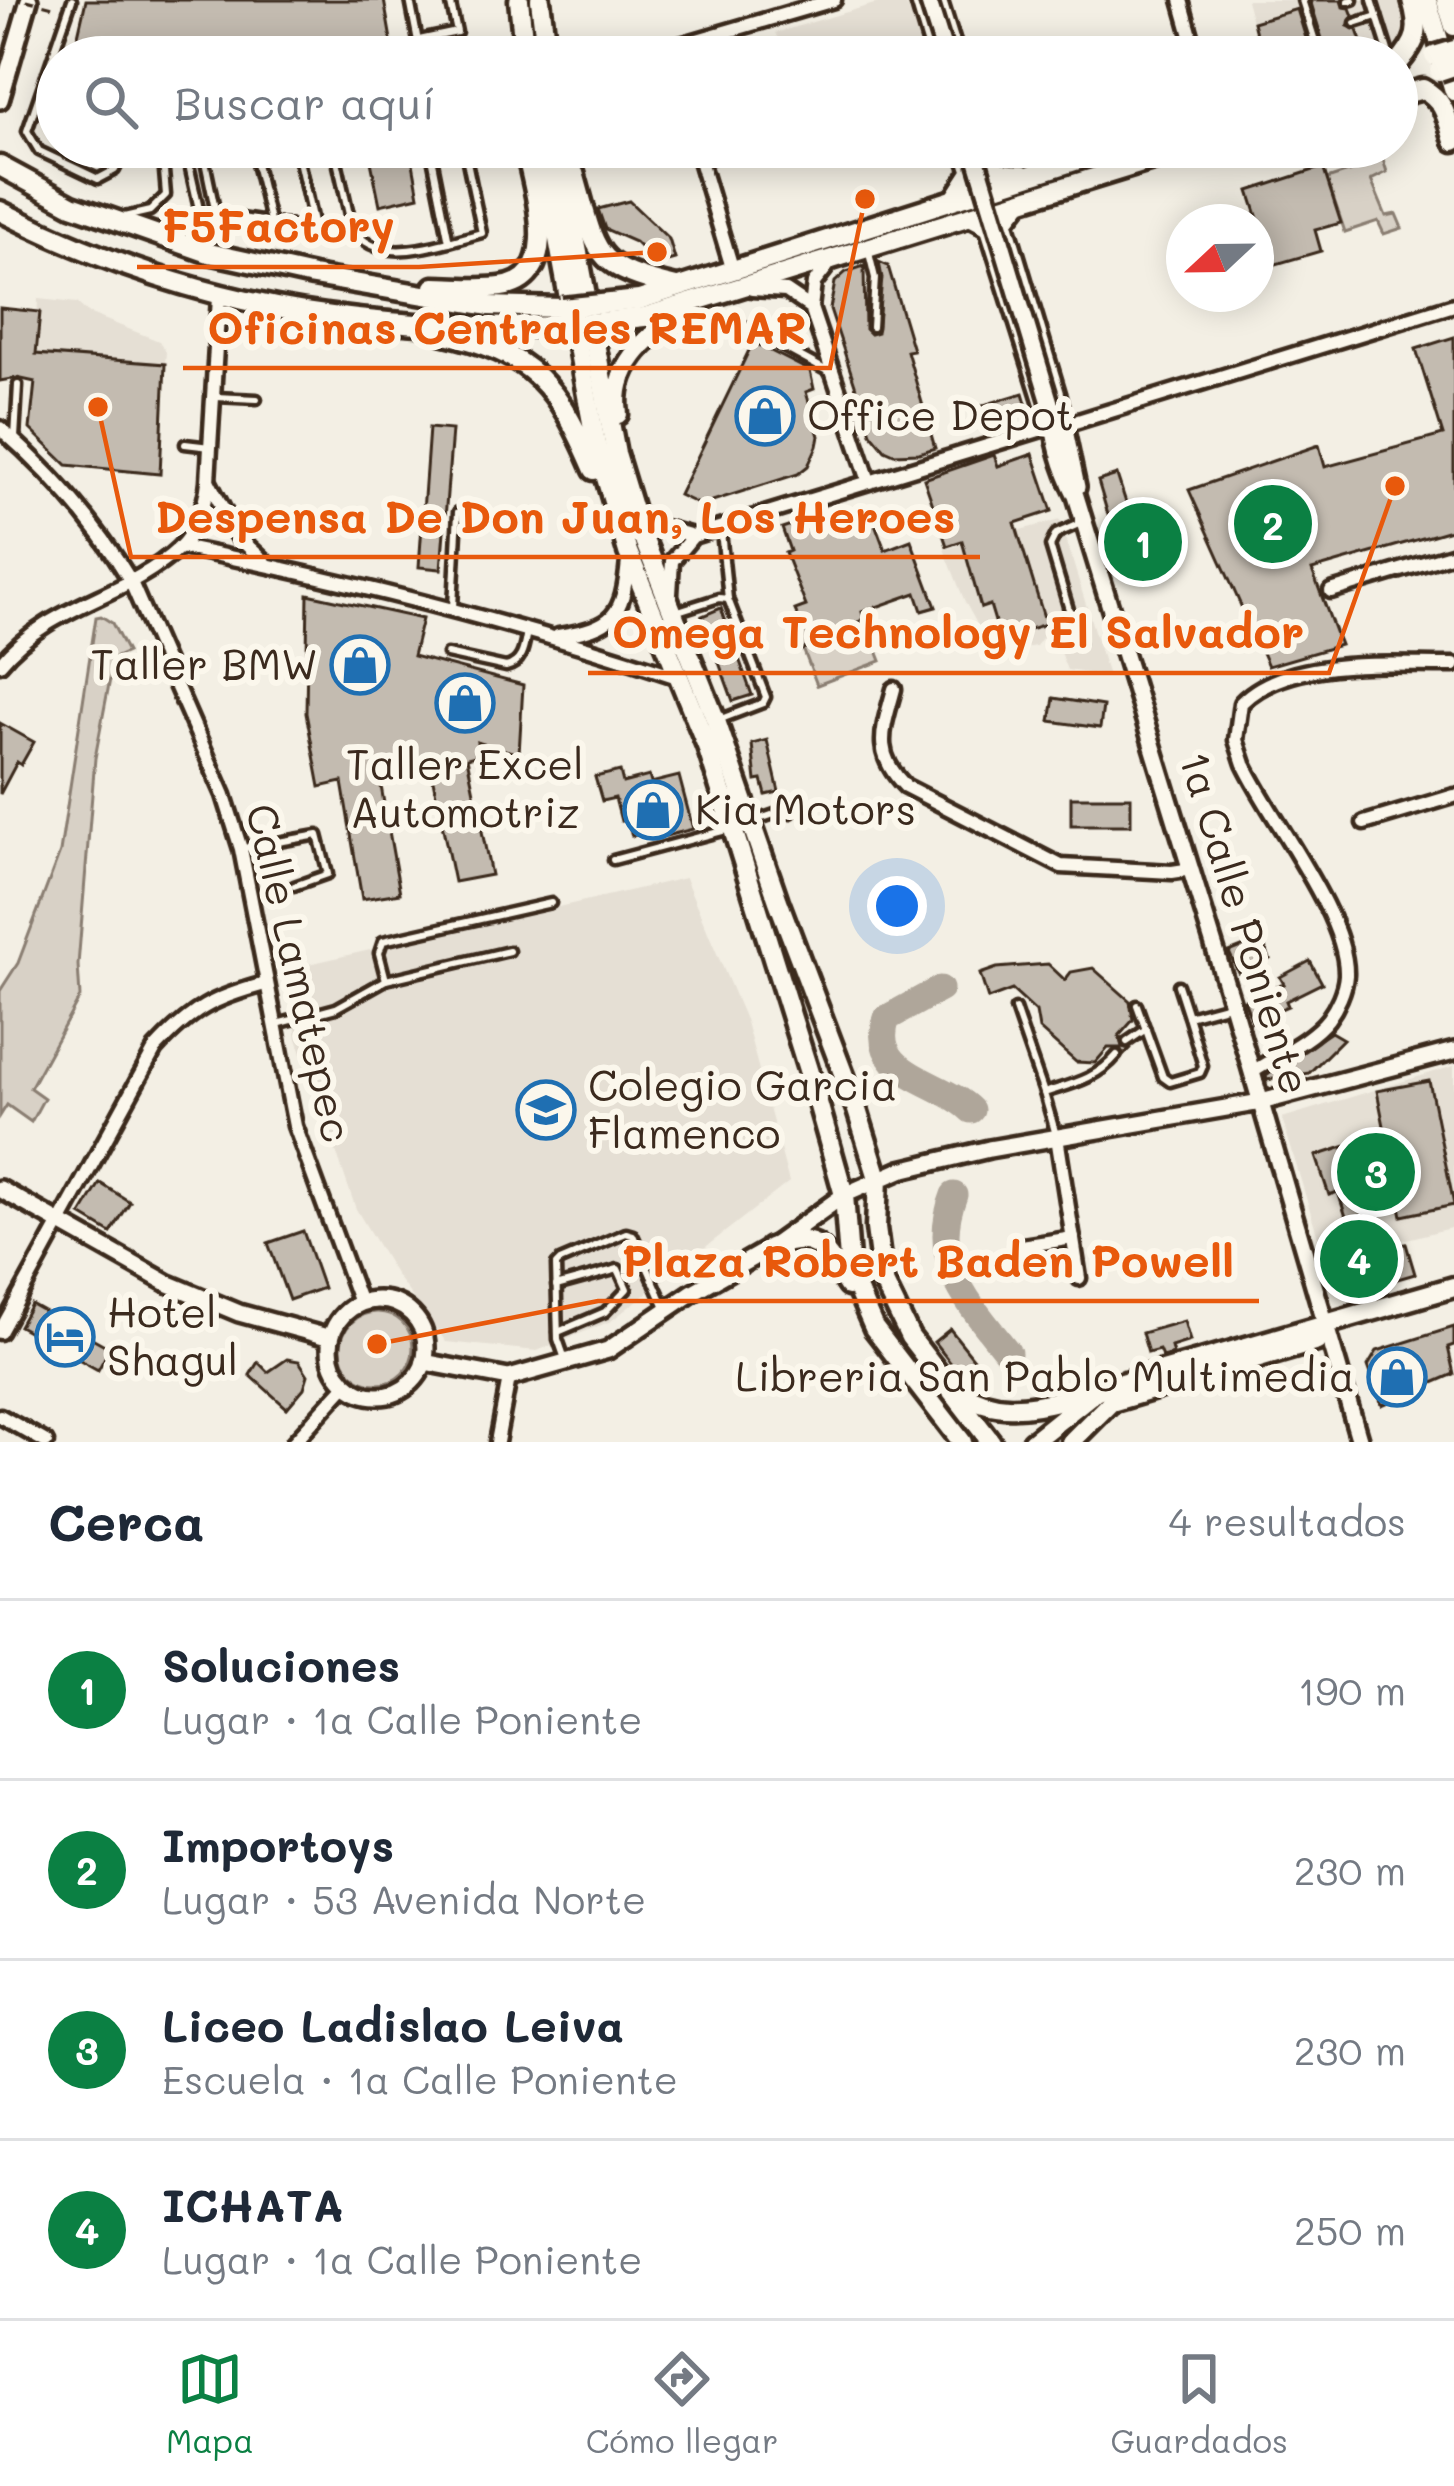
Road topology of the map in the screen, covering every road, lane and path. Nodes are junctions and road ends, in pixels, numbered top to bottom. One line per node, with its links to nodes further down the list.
1 (72, 0): 21 (lane)
2 (410, 0): 22 (lane)
3 (450, 0): 23 (lane)
4 (519, 0): 24 (main road)
5 (539, 0): 25 (main road)
6 (834, 0): 26 (street)
7 (919, 0): 27 (street)
8 (928, 0): 28 (street, bridge)
9 (938, 0): 29 (street)
10 (1181, 0): 30 (street)
11 (1302, 0): 31 (lane)
12 (1372, 0): 18 (lane)
13 (1412, 0): 33 (main road)
14 (1426, 0): 37 (main road)
15 (1446, 0): 20 (main road)
16 (26, 1): 17 (path, bridge); 38 (street)
17 (64, 10)
18 (1377, 16): 19 (lane); 32 (lane)
19 (1355, 23)
20 (1454, 26)
21 (60, 36)
22 (418, 36)
23 (438, 36)
24 (523, 36)
25 (544, 36)
26 (721, 36)
27 (936, 36)
28 (939, 36)
29 (943, 36)
30 (1191, 36)
31 (1316, 36)
32 (1384, 36)
33 (1418, 38)
34 (1454, 50): 35 (main road, bridge)
35 (1442, 64)
36 (1418, 90): 40 (main road)
37 (1454, 91)
38 (0, 100)
39 (36, 105): 41 (lane)
40 (1454, 141)
41 (36, 146)
42 (0, 166): 69 (main road)
43 (75, 168): 44 (lane)
44 (116, 168)
45 (165, 168): 69 (lane)
46 (190, 168): 76 (lane)
47 (206, 168): 71 (lane)
48 (257, 168): 71 (lane)
49 (301, 168): 73 (lane)
50 (339, 168): 74 (lane)
51 (434, 168): 75 (lane)
52 (468, 168): 75 (lane)
53 (529, 168): 80 (main road)
54 (545, 168): 111 (main road)
55 (566, 168): 106 (main road)
56 (569, 168): 81 (main road)
57 (703, 168): 79 (street)
58 (970, 168): 64 (street)
59 (979, 168): 98 (street, 1a Calle Poniente, bridge)
60 (985, 168): 64 (street)
61 (999, 168): 65 (street)
62 (1051, 168): 65 (main road)
63 (1127, 168): 66 (main road)
64 (971, 171): 67 (street)
65 (1038, 172): 67 (main road)
66 (1043, 194): 67 (main road); 70 (street)
67 (956, 208): 72 (street); 77 (main road); 79 (main road)
68 (0, 211): 83 (main road)
69 (107, 219): 76 (main road)
70 (1005, 222): 72 (street); 98 (street, 1a Calle Poniente)
71 (271, 225): 73 (lane)
72 (988, 227): 98 (street, 1a Calle Poniente)
73 (315, 232): 74 (lane)
74 (358, 236): 75 (lane)
75 (449, 242)
76 (209, 253): 80 (main road)
77 (869, 255): 78 (main road); 91 (lane)
78 (836, 256): 82 (main road); 86 (street)
79 (734, 271): 81 (main road)
80 (391, 288): 88 (main road)
81 (681, 288): 87 (main road)
82 (734, 292): 84 (main road); 86 (street)
83 (219, 297): 90 (main road); 96 (street)
84 (704, 301): 87 (main road); 106 (main road)
85 (1454, 305): 98 (street)
86 (811, 308): 92 (street)
87 (642, 309): 88 (main road, bridge)
88 (565, 317): 90 (main road)
89 (737, 322): 93 (lane)
90 (401, 325): 111 (main road)
91 (872, 327)
92 (828, 349): 93 (lane); 94 (street)
93 (806, 358): 94 (lane)
94 (834, 375): 104 (street)
95 (18, 385): 100 (lane)
96 (213, 397): 97 (lane); 102 (street)
97 (257, 399)
98 (1059, 426): 104 (street); 107 (street, 1a Calle Poniente)
99 (0, 428): 100 (street, Calle Lamatepec)
100 (15, 442): 114 (street, Calle Lamatepec)
101 (185, 444): 102 (lane)
102 (210, 447): 103 (street)
103 (208, 481): 110 (street); 113 (street)
104 (869, 482): 108 (street)
105 (458, 512): 118 (lane)
106 (636, 520): 109 (street); 117 (main road)
107 (1084, 522): 121 (lane); 134 (street, 1a Calle Poniente)
108 (720, 527): 109 (street); 116 (lane)
109 (693, 536): 117 (street)
110 (180, 547): 113 (street); 114 (street)
111 (628, 553): 120 (street); 125 (main road)
112 (1454, 554): 115 (street)
113 (269, 565): 118 (street)
114 (130, 580): 123 (street); 132 (street, Calle Lamatepec)
115 (1331, 591)
116 (728, 599): 117 (lane); 127 (lane)
117 (673, 607): 127 (main road)
118 (452, 611): 119 (street)
119 (527, 631): 120 (street); 122 (lane)
120 (551, 637): 125 (street)
121 (1079, 643)
122 (447, 654)
123 (0, 664)
124 (1454, 665): 150 (street)
125 (682, 678): 131 (main road)
126 (894, 689): 134 (street)
127 (716, 721): 131 (main road)
128 (1454, 796): 130 (street)
129 (791, 812): 131 (lane)
130 (1364, 823)
131 (742, 825): 133 (lane); 154 (main road); 156 (main road)
132 (241, 849): 135 (lane); 139 (street, Calle Lamatepec)
133 (613, 860)
134 (1192, 869): 141 (street, 1a Calle Poniente)
135 (294, 886)
136 (551, 903): 138 (lane)
137 (508, 951): 138 (lane)
138 (386, 980): 145 (lane)
139 (265, 983): 145 (street, Calle Lamatepec); 157 (street)
140 (1178, 985): 144 (lane)
141 (1232, 1004): 144 (lane); 150 (street, 1a Calle Poniente)
142 (1137, 1005): 146 (lane)
143 (1016, 1009): 151 (lane)
144 (1188, 1016): 146 (lane)
145 (274, 1025): 165 (street, Calle Lamatepec)
146 (1146, 1029): 147 (lane)
147 (1127, 1042)
148 (1454, 1051): 152 (street)
149 (1117, 1055): 151 (lane)
150 (1252, 1073): 152 (street, 1a Calle Poniente)
151 (1043, 1093): 153 (lane)
152 (1261, 1102): 153 (street); 168 (street, 1a Calle Poniente)
153 (1057, 1137): 154 (street); 158 (street)
154 (878, 1178): 156 (street); 175 (main road)
155 (0, 1190): 157 (street)
156 (844, 1195): 160 (street); 167 (main road)
157 (58, 1223): 169 (street); 171 (street)
158 (1073, 1238): 159 (street); 161 (street)
159 (1022, 1246)
160 (770, 1248): 166 (street); 167 (main road)
161 (1079, 1278)
162 (556, 1286): 166 (lane); 170 (lane); 170 (lane)
163 (1454, 1287): 168 (main road)
164 (1454, 1300): 168 (main road)
165 (360, 1303): 171 (street); 172 (street)
166 (667, 1310): 173 (street)
167 (864, 1311): 182 (main road)
168 (1329, 1331): 177 (main road); 185 (main road); 186 (street, 1a Calle Poniente)
169 (0, 1332)
170 (557, 1332): 173 (lane)
171 (331, 1338): 176 (street)
172 (424, 1362): 174 (street); 176 (street)
173 (566, 1364): 174 (street)
174 (509, 1378): 181 (street)
175 (944, 1383): 177 (main road); 183 (main road)
176 (346, 1384): 180 (street)
177 (1089, 1394): 184 (main road)
178 (0, 1416): 179 (street)
179 (46, 1442)
180 (294, 1442)
181 (496, 1442)
182 (959, 1442)
183 (991, 1442)
184 (1032, 1442)
185 (1071, 1442)
186 (1360, 1442)

